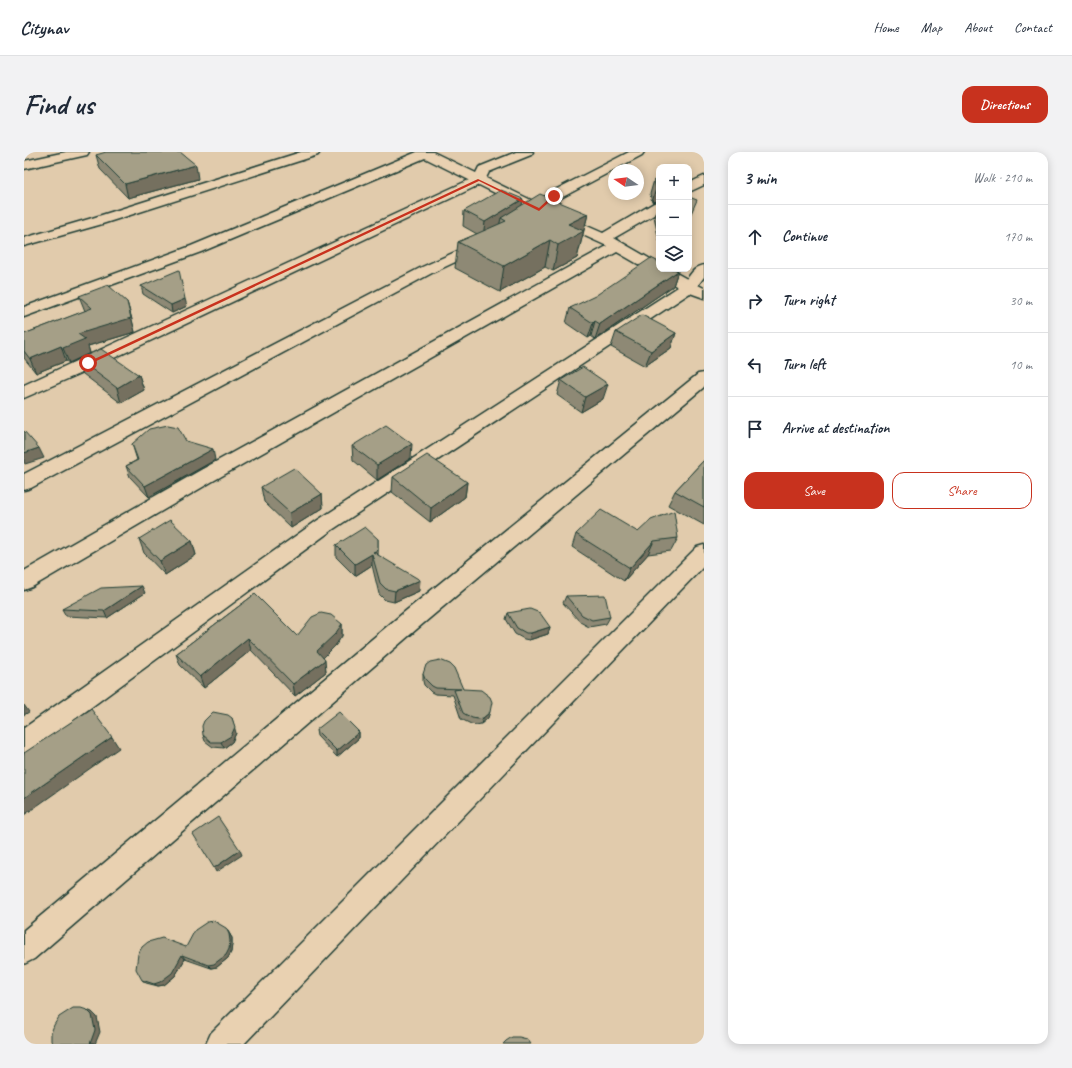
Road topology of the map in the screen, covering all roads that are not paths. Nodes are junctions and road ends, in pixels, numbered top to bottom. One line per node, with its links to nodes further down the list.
1 (83, 152): 6 (street)
2 (314, 152): 12 (street)
3 (528, 152): 7 (street)
4 (638, 152): 11 (street)
5 (424, 153): 7 (street); 16 (street)
6 (24, 165)
7 (479, 180): 11 (street); 18 (street)
8 (704, 180): 9 (street)
9 (692, 186)
10 (656, 208): 13 (street)
11 (539, 210): 13 (street); 19 (street)
12 (24, 242)
13 (611, 242): 15 (street); 21 (street)
14 (704, 269): 15 (street)
15 (697, 290): 22 (street)
16 (24, 312)
17 (704, 378): 23 (street)
18 (24, 392)
19 (24, 483)
20 (704, 554): 24 (street)
21 (24, 581)
22 (24, 742)
23 (24, 949)
24 (222, 1044)

